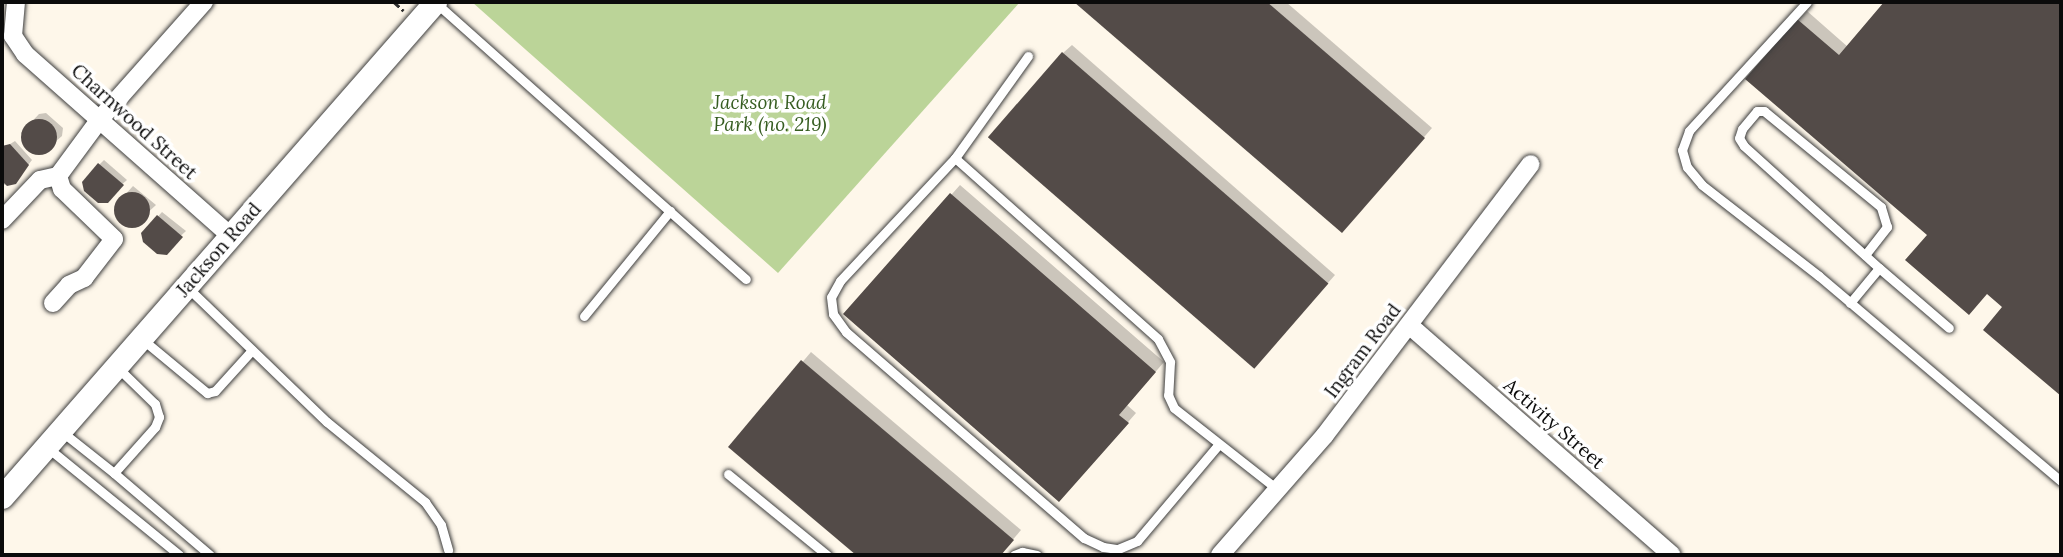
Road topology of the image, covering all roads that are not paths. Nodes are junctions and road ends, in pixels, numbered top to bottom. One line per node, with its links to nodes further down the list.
1 (16, 2): 5 (street)
2 (204, 2): 7 (street)
3 (435, 2): 11 (lane); 13 (street, Jackson Road)
4 (1807, 2): 19 (lane)
5 (7, 37): 7 (street, Charnwood Street)
6 (1028, 56): 8 (lane)
7 (100, 119): 10 (street); 13 (street, Charnwood Street)
8 (955, 158): 27 (lane); 27 (lane)
9 (1531, 164): 21 (street, Ingram Road)
10 (58, 176): 12 (street); 18 (street)
11 (670, 211): 16 (lane); 20 (lane)
12 (2, 220)
13 (232, 237): 17 (street, Jackson Road)
14 (1865, 255): 14 (lane); 15 (lane)
15 (1879, 268): 19 (lane); 22 (lane)
16 (746, 279)
17 (187, 287): 23 (street, Jackson Road); 24 (lane)
18 (53, 303)
19 (1850, 303): 30 (lane)
20 (584, 316)
21 (1409, 325): 31 (street, Ingram Road); 40 (street, Activity Street)
22 (1949, 328)
23 (142, 339): 24 (lane); 25 (street, Jackson Road)
24 (252, 351): 33 (lane)
25 (117, 367): 26 (street, Jackson Road); 28 (lane)
26 (54, 439): 28 (lane); 32 (street, Jackson Road); 34 (lane)
27 (1218, 445): 31 (lane)
28 (114, 473): 35 (lane)
29 (728, 474): 36 (lane)
30 (2060, 477)
31 (1277, 489): 39 (street, Ingram Road)
32 (2, 498)
33 (448, 550)
34 (179, 555)
35 (210, 555)
36 (827, 555)
37 (1014, 555): 38 (lane)
38 (1037, 555)
39 (1220, 555)
40 (1672, 555)

